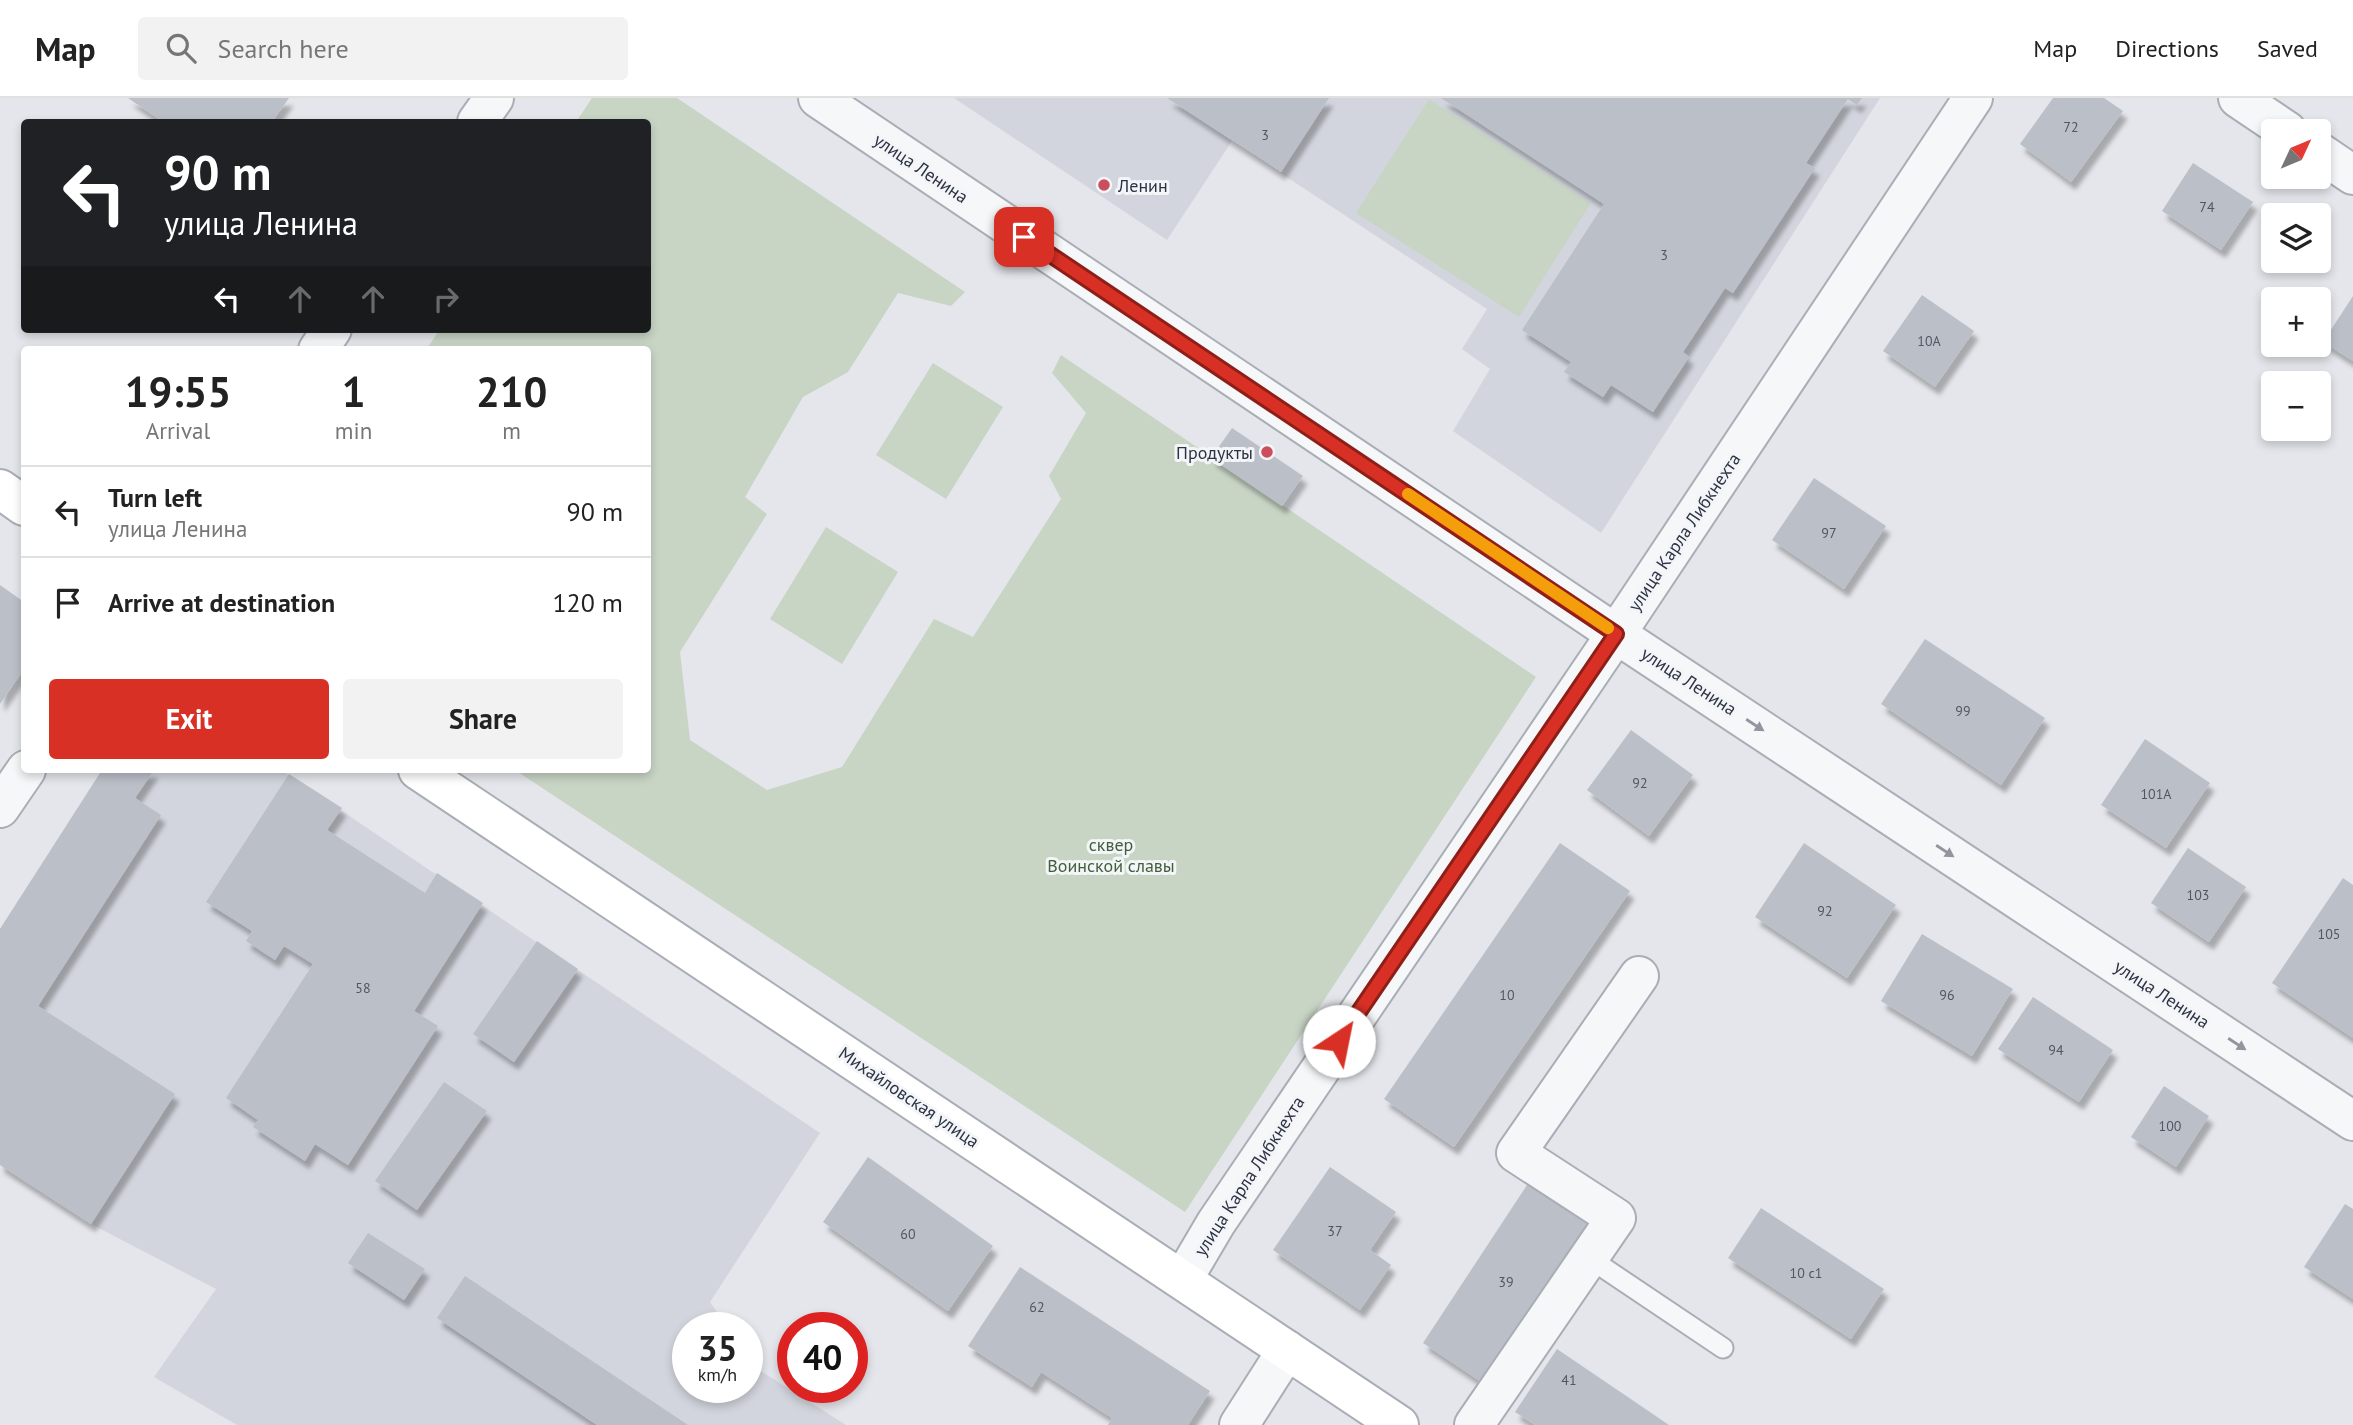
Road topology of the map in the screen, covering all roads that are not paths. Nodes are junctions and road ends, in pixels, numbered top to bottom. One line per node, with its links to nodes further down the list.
1 (495, 98): 5 (street)
2 (818, 98): 11 (street, улица Ленина)
3 (1973, 98): 11 (street, улица Карла Либкнехта)
4 (2238, 98): 6 (street)
5 (479, 119)
6 (2269, 119)
7 (2331, 160): 8 (street)
8 (2353, 176)
9 (0, 489): 10 (main road)
10 (21, 504)
11 (1616, 634): 16 (street, улица Ленина, one-way to 16); 18 (street, улица Карла Либкнехта)
12 (24, 773): 14 (street)
13 (423, 773): 18 (main road, Михайловская улица)
14 (0, 808)
15 (1639, 976): 17 (street)
16 (2353, 1121)
17 (1589, 1258): 19 (lane); 23 (street)
18 (1183, 1279): 20 (main road, Михайловская улица)
19 (1723, 1348)
20 (1287, 1350): 21 (street); 22 (main road, Михайловская улица)
21 (1239, 1425)
22 (1399, 1425)
23 (1474, 1425)

